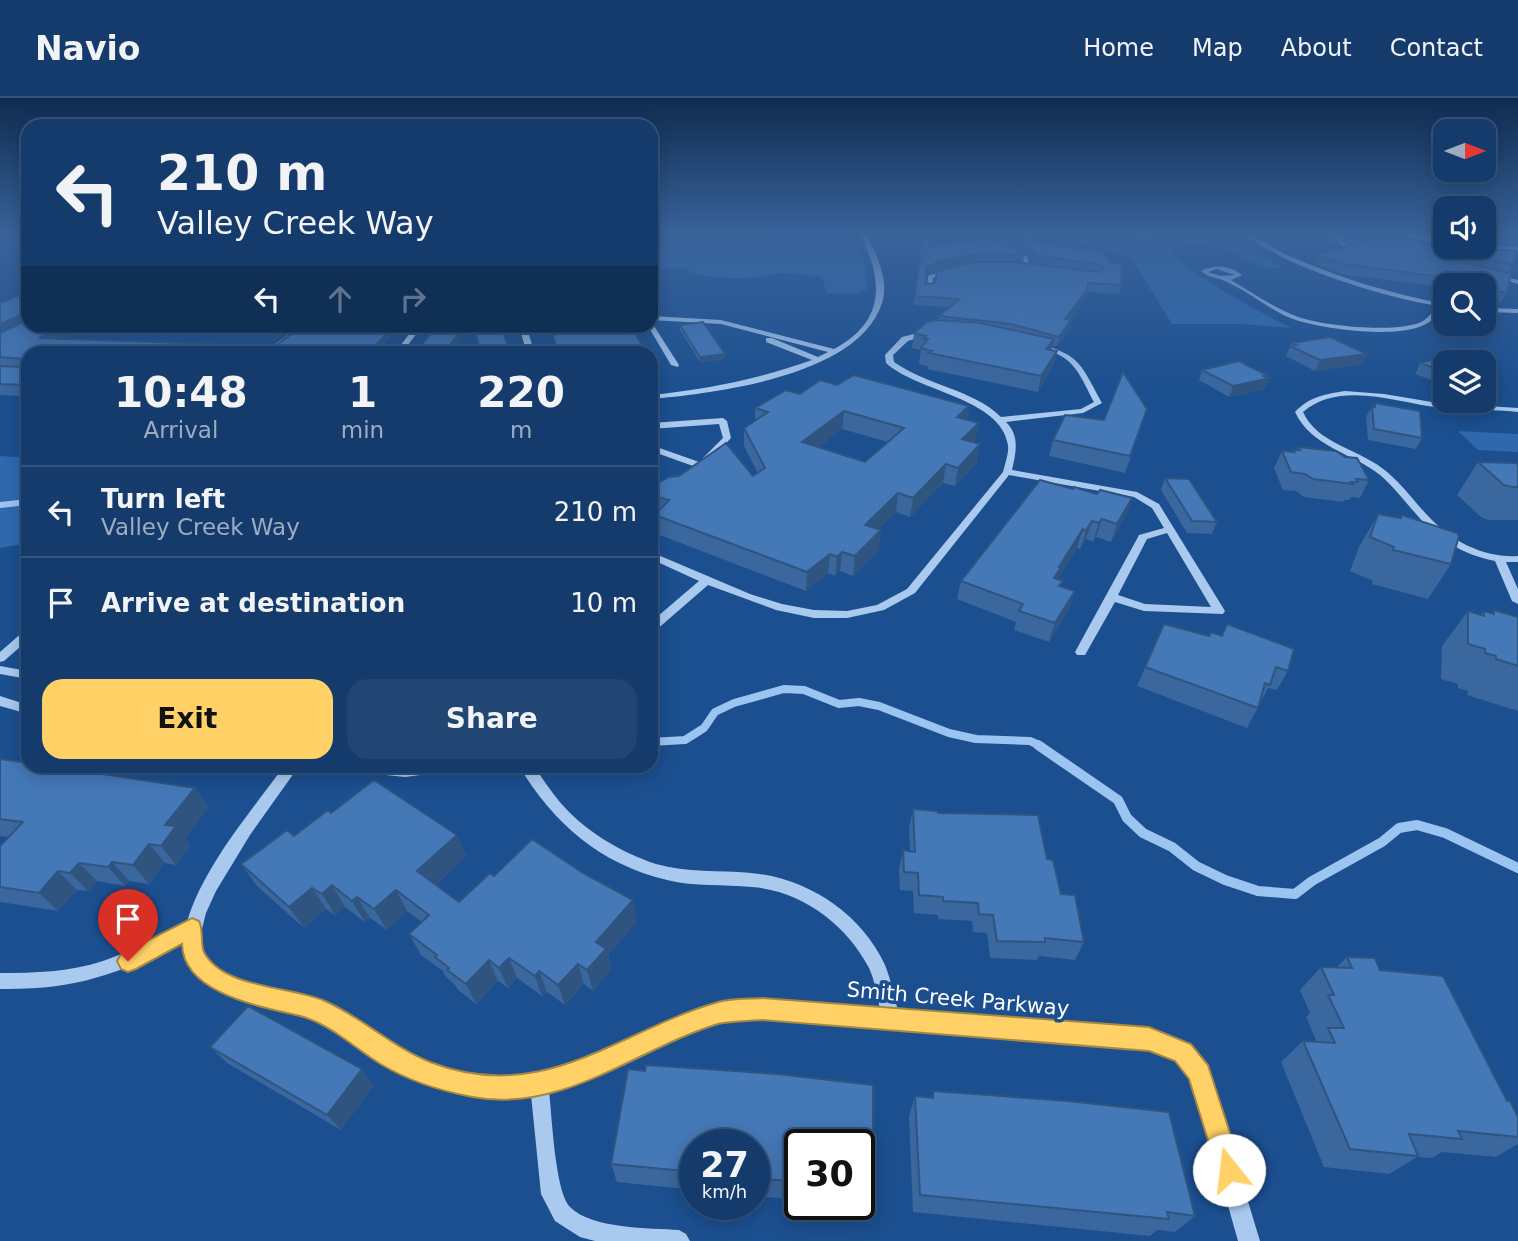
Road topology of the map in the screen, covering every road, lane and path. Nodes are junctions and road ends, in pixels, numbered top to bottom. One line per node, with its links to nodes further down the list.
1 (879, 285): 17 (street)
2 (929, 285): 5 (street)
3 (1237, 285): 9 (street)
4 (1369, 285): 6 (street)
5 (929, 290)
6 (1433, 304)
7 (1496, 310): 8 (street)
8 (1518, 311)
9 (1433, 316)
10 (658, 318): 12 (street)
11 (942, 331): 21 (street)
12 (758, 332): 17 (street); 18 (street)
13 (293, 333): 16 (street)
14 (655, 333): 19 (street)
15 (1030, 345): 24 (street)
16 (275, 346)
17 (833, 351): 18 (street)
18 (818, 360): 20 (street)
19 (675, 365)
20 (658, 396)
21 (966, 397): 22 (street); 24 (street)
22 (947, 403)
23 (1518, 410): 33 (street)
24 (999, 420): 28 (street)
25 (658, 426): 27 (street)
26 (658, 450): 27 (street)
27 (699, 465): 29 (street)
28 (1007, 472): 30 (street); 34 (street)
29 (688, 474)
30 (1171, 529): 35 (street); 35 (street)
31 (658, 558): 34 (street)
32 (1518, 559): 33 (street)
33 (1500, 561): 36 (street)
34 (707, 580): 37 (street)
35 (1112, 597): 39 (street)
36 (1518, 601)
37 (658, 622)
38 (21, 640): 40 (street)
39 (1081, 652)
40 (0, 658)
41 (0, 670): 42 (street)
42 (21, 674)
43 (0, 701): 44 (street)
44 (21, 707)
45 (287, 773): 47 (street)
46 (531, 773): 49 (street)
47 (192, 928): 48 (street); 50 (street, Smith Creek Parkway)
48 (0, 981)
49 (891, 1019): 50 (street, Smith Creek Parkway); 52 (street, Smith Creek Parkway)
50 (539, 1084): 51 (street)
51 (679, 1241)
52 (1249, 1241)

